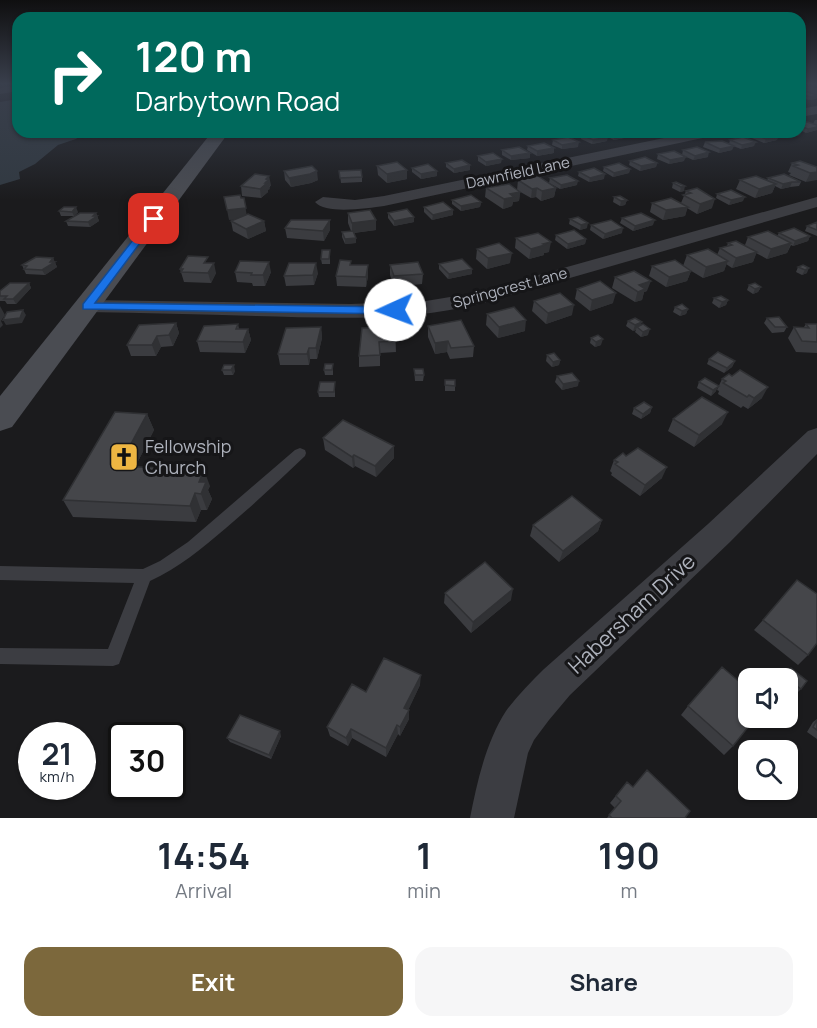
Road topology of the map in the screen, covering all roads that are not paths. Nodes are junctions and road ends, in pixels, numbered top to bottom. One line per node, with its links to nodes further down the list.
1 (216, 138): 5 (main road)
2 (683, 138): 3 (street, Dawnfield Lane)
3 (323, 202)
4 (817, 202): 5 (street, Springcrest Lane)
5 (87, 306): 6 (main road)
6 (0, 419)
7 (817, 438): 12 (street, Habersham Drive)
8 (300, 453): 10 (lane)
9 (0, 573): 10 (lane)
10 (144, 576): 11 (lane)
11 (0, 656)
12 (492, 818)

